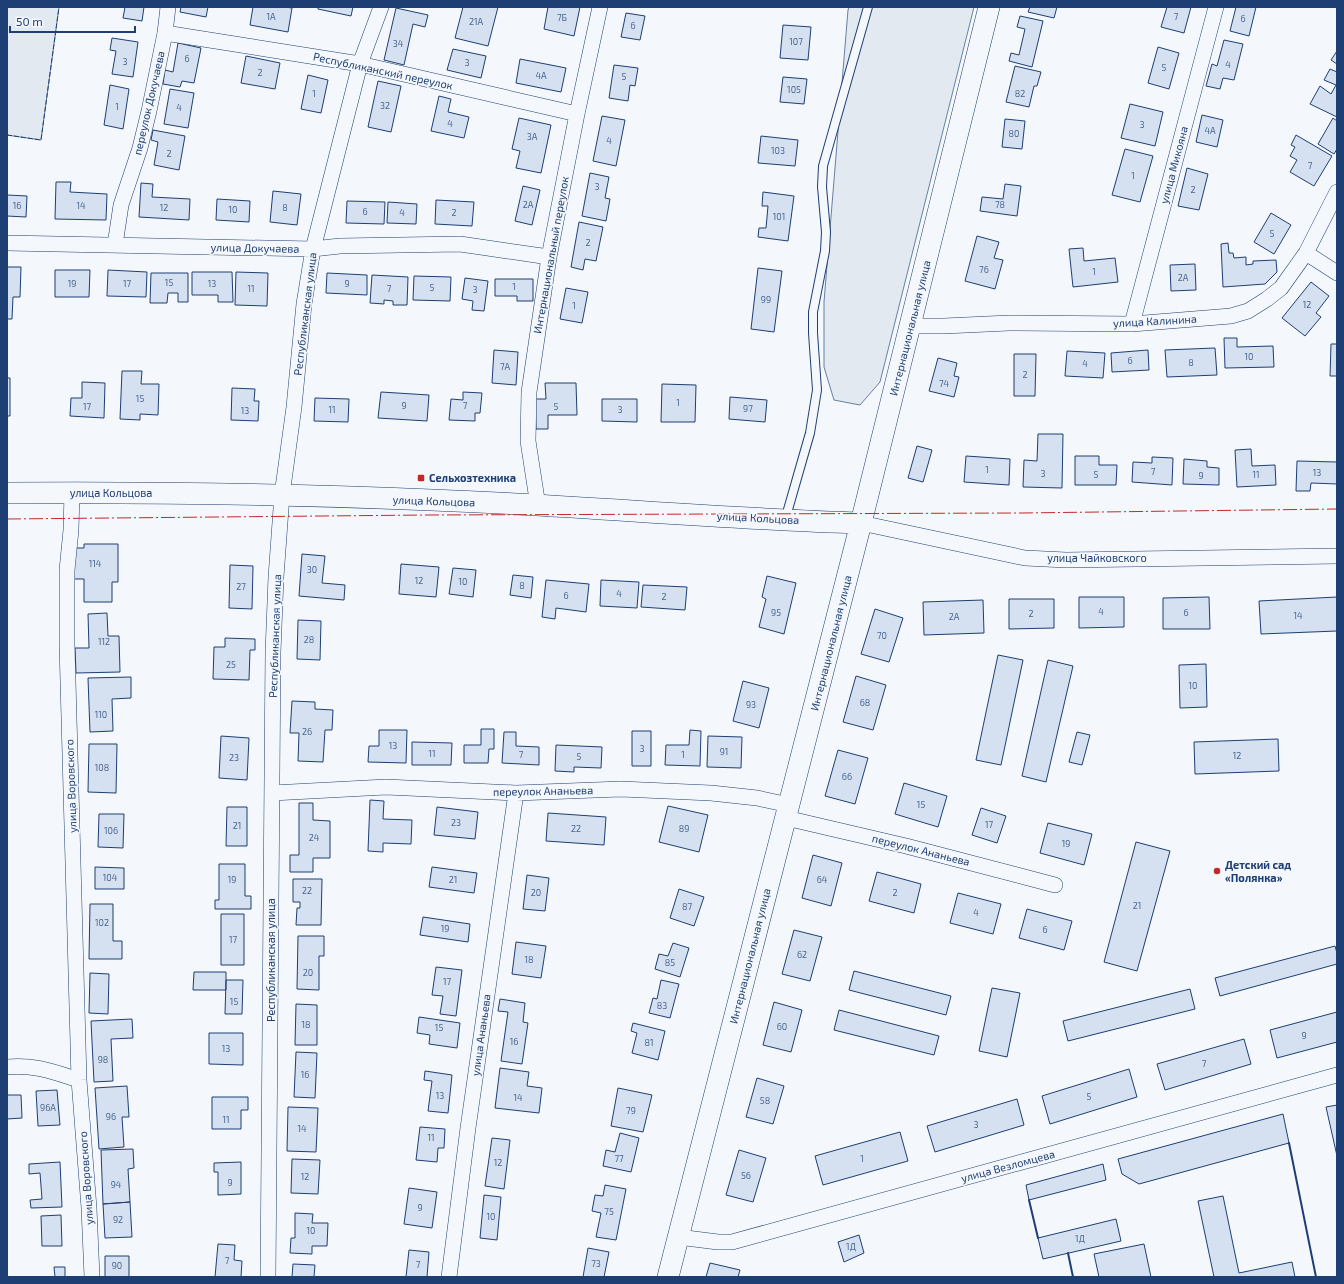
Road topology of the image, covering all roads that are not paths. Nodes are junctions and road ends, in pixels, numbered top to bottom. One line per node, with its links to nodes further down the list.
1 (168, 7): 7 (street, переулок Докучаева)
2 (381, 7): 8 (street, Республиканская улица)
3 (600, 7): 9 (street, Интернациональный переулок)
4 (868, 7): 23 (lane)
5 (989, 7): 18 (main road, Интернациональная улица)
6 (1216, 7): 17 (street, улица Микояна)
7 (165, 33): 8 (street, Республиканский переулок); 12 (street, переулок Докучаева)
8 (360, 64): 9 (street, Республиканский переулок); 13 (street, Республиканская улица)
9 (577, 114): 15 (street, Интернациональный переулок)
10 (1337, 192): 14 (street, улица Калинина)
11 (7, 243): 12 (street, улица Докучаева)
12 (115, 245): 13 (street, улица Докучаева)
13 (313, 249): 15 (street, улица Докучаева); 21 (street, Республиканская улица)
14 (1306, 254): 16 (street); 17 (street, улица Калинина)
15 (549, 257): 22 (street, Интернациональный переулок)
16 (1337, 274)
17 (1132, 324): 18 (street, улица Калинина)
18 (910, 326): 24 (main road, Интернациональная улица)
19 (72, 492): 20 (main road, улица Кольцова); 21 (main road, улица Кольцова); 32 (street, улица Воровского)
20 (7, 493)
21 (282, 495): 22 (main road, улица Кольцова); 26 (street, Республиканская улица)
22 (538, 506): 23 (main road, улица Кольцова)
23 (785, 520): 24 (main road, улица Кольцова)
24 (862, 523): 25 (street, улица Чайковского); 28 (main road, Интернациональная улица)
25 (1337, 556)
26 (272, 793): 27 (street, переулок Ананьева); 35 (street, Республиканская улица)
27 (516, 794): 28 (street, переулок Ананьева); 36 (street, улица Ананьева)
28 (788, 812): 29 (street, переулок Ананьева); 33 (main road, Интернациональная улица)
29 (1055, 885)
30 (7, 1068): 32 (street)
31 (1337, 1075): 33 (street, улица Везломцева)
32 (78, 1080): 34 (street, улица Воровского)
33 (678, 1237): 37 (main road, Интернациональная улица)
34 (92, 1277)
35 (268, 1277)
36 (449, 1277)
37 (668, 1277)

